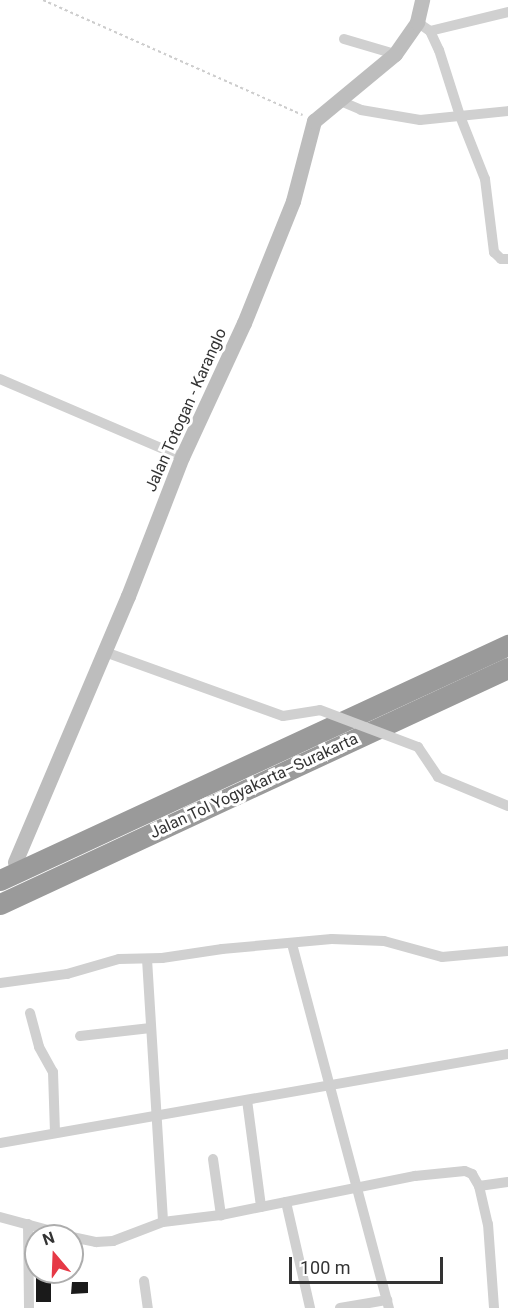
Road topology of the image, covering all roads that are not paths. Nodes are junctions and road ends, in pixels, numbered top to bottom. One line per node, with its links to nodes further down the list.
1 (422, 0): 3 (main road)
2 (508, 12): 4 (street)
3 (417, 22): 4 (street); 6 (main road)
4 (430, 31): 9 (street)
5 (344, 39): 6 (street)
6 (394, 54): 7 (main road)
7 (326, 110): 9 (street); 12 (main road, Jalan Totogan - Karanglo)
8 (508, 111): 9 (street)
9 (460, 116): 10 (street)
10 (508, 259)
11 (0, 379): 12 (street)
12 (182, 458): 14 (main road, Jalan Totogan - Karanglo)
13 (508, 645): 18 (highway, Jalan Tol Yogyakarta–Surakarta)
14 (105, 652): 16 (street, bridge); 17 (main road, Jalan Totogan - Karanglo)
15 (508, 668): 19 (highway, Jalan Tol Yogyakarta–Surakarta)
16 (508, 806)
17 (15, 862)
18 (0, 880)
19 (0, 904)
20 (292, 944): 21 (street); 22 (street); 28 (street)
21 (508, 951)
22 (147, 959): 23 (street); 25 (street)
23 (0, 983)
24 (30, 1013): 31 (street)
25 (151, 1028): 26 (street); 30 (street)
26 (80, 1036)
27 (508, 1054): 28 (street)
28 (330, 1086): 29 (street); 36 (street)
29 (247, 1100): 30 (street); 38 (street)
30 (155, 1114): 31 (street); 41 (street)
31 (55, 1132): 32 (street)
32 (0, 1143)
33 (213, 1158): 39 (street)
34 (508, 1182): 35 (street)
35 (479, 1186): 36 (street); 51 (street)
36 (357, 1187): 37 (street); 46 (street)
37 (286, 1203): 38 (street); 49 (street)
38 (261, 1207): 39 (street)
39 (221, 1215): 41 (street)
40 (0, 1216): 42 (street)
41 (163, 1222): 43 (street)
42 (28, 1224)
43 (84, 1239)
44 (144, 1281): 48 (street)
45 (28, 1284): 47 (street)
46 (388, 1304): 50 (street)
47 (28, 1308)
48 (148, 1308)
49 (310, 1308)
50 (340, 1308)
51 (494, 1308)

